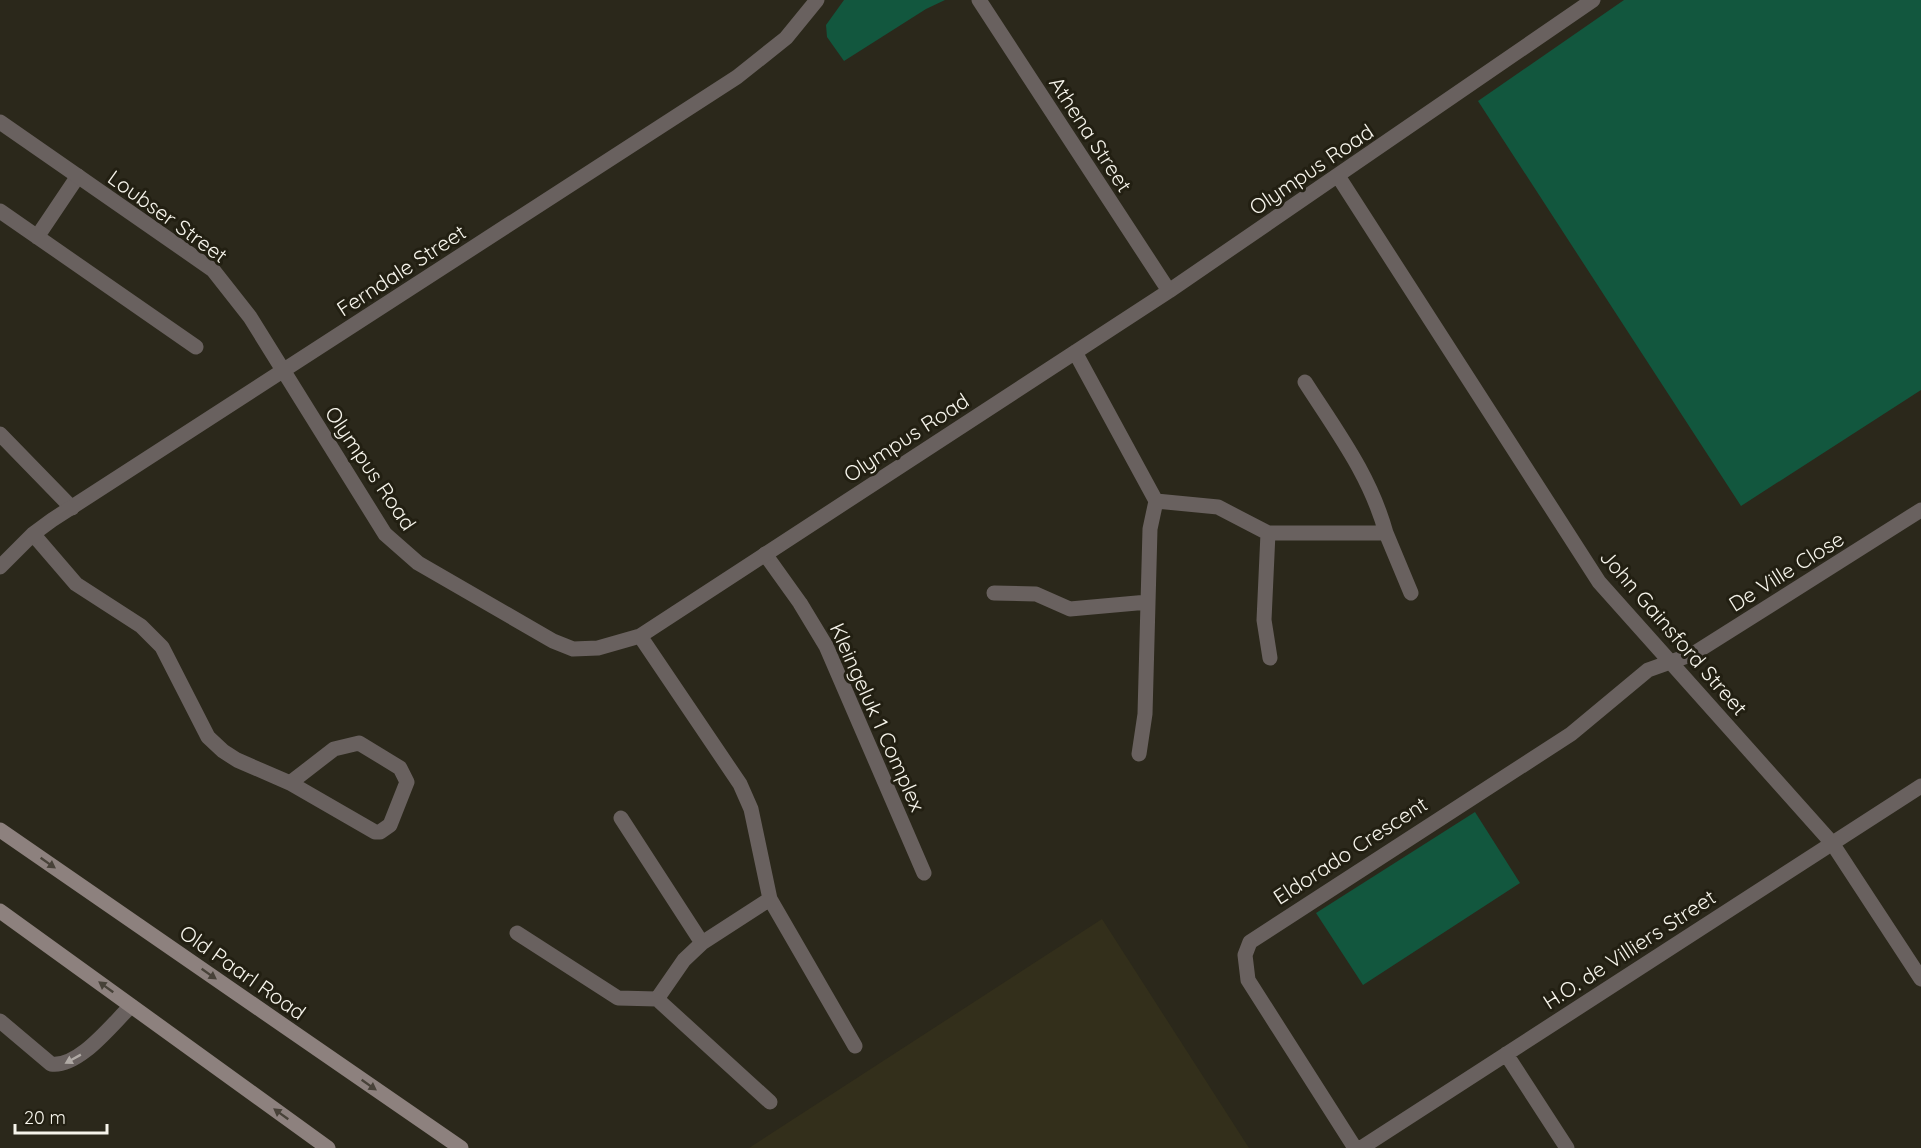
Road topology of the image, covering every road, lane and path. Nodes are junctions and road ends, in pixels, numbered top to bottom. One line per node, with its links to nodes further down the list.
1 (817, 0): 12 (street, Ferndale Street)
2 (979, 0): 9 (street, Athena Street)
3 (1593, 0): 6 (street, Olympus Road)
4 (0, 122): 5 (street, Loubser Street)
5 (78, 176): 8 (street); 12 (street, Loubser Street)
6 (1338, 176): 9 (street, Olympus Road); 28 (street, John Gainsford Street)
7 (0, 212): 8 (street)
8 (37, 237): 10 (street)
9 (1169, 291): 11 (street, Olympus Road)
10 (196, 347)
11 (1075, 352): 15 (street); 21 (street, Olympus Road)
12 (282, 371): 16 (street, Ferndale Street); 26 (street, Olympus Road)
13 (1305, 382): 19 (street)
14 (0, 434): 16 (street)
15 (1156, 501): 18 (street); 25 (street)
16 (72, 508): 20 (street, Ferndale Street)
17 (1921, 510): 28 (street, De Ville Close)
18 (1268, 533): 19 (street); 27 (street)
19 (1386, 533): 24 (street)
20 (33, 534): 22 (street, Ferndale Street); 30 (street)
21 (765, 554): 26 (street, Olympus Road); 35 (street, Kleingeluk 1 Complex)
22 (0, 567)
23 (994, 593): 25 (street)
24 (1411, 593)
25 (1148, 603): 29 (street)
26 (640, 636): 36 (street)
27 (1270, 658)
28 (1670, 662): 34 (street, John Gainsford Street); 49 (street, Eldorado Crescent)
29 (1139, 754)
30 (290, 783): 30 (street)
31 (1921, 786): 34 (street, H.O. de Villiers Street)
32 (621, 818): 39 (street)
33 (0, 830): 48 (main road, Old Paarl Road, one-way to 48)
34 (1832, 843): 40 (street, John Gainsford Street); 45 (street, H.O. de Villiers Street)
35 (924, 873)
36 (770, 899): 39 (street); 44 (street)
37 (0, 911): 42 (main road, one-way to 37)
38 (517, 933): 41 (street)
39 (702, 944): 41 (street)
40 (1921, 979)
41 (657, 999): 46 (street)
42 (131, 1006): 43 (street, one-way to 43); 47 (main road, one-way to 42)
43 (0, 1021)
44 (855, 1046)
45 (1506, 1054): 50 (street, H.O. de Villiers Street); 51 (street)
46 (770, 1102)
47 (328, 1148)
48 (461, 1148)
49 (1356, 1148)
50 (1361, 1148)
51 (1568, 1148)

